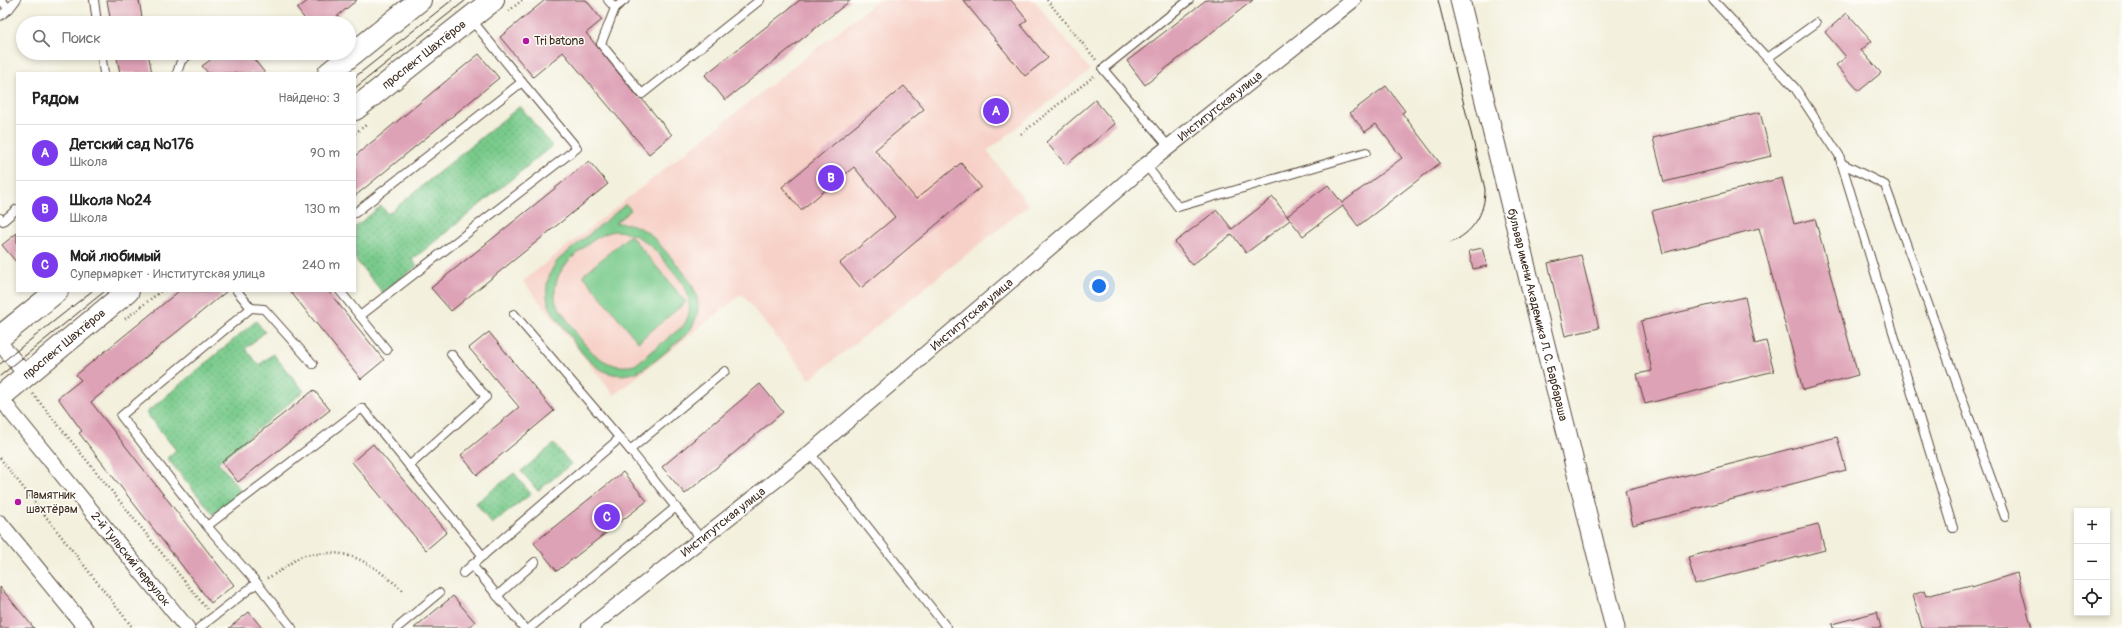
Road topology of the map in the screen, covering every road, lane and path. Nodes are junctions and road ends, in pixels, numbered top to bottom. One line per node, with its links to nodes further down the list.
1 (1, 0): 15 (lane)
2 (16, 0): 15 (lane)
3 (94, 0): 17 (lane)
4 (420, 0): 20 (main road)
5 (493, 0): 18 (main road, проспект Шахтёров)
6 (608, 0): 14 (lane)
7 (625, 0): 14 (lane)
8 (760, 0): 14 (lane)
9 (1047, 0): 25 (path)
10 (1189, 0): 25 (lane)
11 (1353, 0): 32 (street, Институтская улица)
12 (1460, 0): 84 (street, бульвар имени Академика Л. С. Барбараша)
13 (1714, 0): 21 (lane)
14 (615, 8)
15 (9, 10): 16 (lane)
16 (0, 16)
17 (96, 16)
18 (470, 18): 29 (lane); 30 (main road, проспект Шахтёров)
19 (1816, 23): 21 (lane)
20 (356, 51)
21 (1769, 57): 34 (lane)
22 (102, 60): 26 (lane)
23 (182, 60): 27 (lane)
24 (345, 60): 28 (main road)
25 (1103, 68): 31 (path); 32 (lane)
26 (104, 72)
27 (177, 72)
28 (330, 72)
29 (522, 82): 37 (lane); 45 (lane)
30 (356, 108)
31 (1021, 134)
32 (1169, 147): 35 (street, Институтская улица)
33 (1366, 152): 35 (lane)
34 (1841, 163): 60 (lane); 63 (lane)
35 (1146, 165): 56 (street, Институтская улица)
36 (16, 210): 38 (lane)
37 (356, 212)
38 (0, 218)
39 (56, 292): 46 (main road)
40 (127, 292): 52 (main road, проспект Шахтёров)
41 (238, 292): 43 (lane)
42 (341, 292): 45 (lane)
43 (252, 308): 50 (lane); 62 (lane)
44 (514, 314): 54 (lane)
45 (360, 316): 48 (lane)
46 (0, 337)
47 (0, 343): 52 (street)
48 (387, 350)
49 (451, 354): 58 (lane)
50 (313, 364)
51 (725, 371): 55 (lane)
52 (26, 375): 53 (main road, проспект Шахтёров)
53 (4, 402): 73 (path); 76 (street, 2-й Тульский переулок)
54 (620, 438): 55 (lane); 65 (lane)
55 (630, 450): 59 (lane)
56 (810, 452): 64 (street, Институтская улица); 83 (lane)
57 (0, 458): 75 (path)
58 (409, 466): 62 (lane); 65 (lane)
59 (676, 507): 64 (lane); 81 (lane)
60 (2005, 517)
61 (0, 523): 74 (street)
62 (207, 526): 69 (lane)
63 (1953, 528)
64 (702, 540): 82 (street, Институтская улица)
65 (483, 556): 67 (lane)
66 (535, 562): 72 (lane)
67 (472, 565): 68 (lane); 72 (lane)
68 (463, 573)
69 (257, 582): 70 (path); 73 (lane); 78 (lane)
70 (404, 591)
71 (439, 593): 79 (lane)
72 (497, 596): 80 (lane)
73 (214, 617): 77 (lane)
74 (86, 628)
75 (133, 628)
76 (187, 628)
77 (199, 628)
78 (292, 628)
79 (397, 628)
80 (524, 628)
81 (530, 628)
82 (589, 628)
83 (947, 628)
84 (1615, 628)

